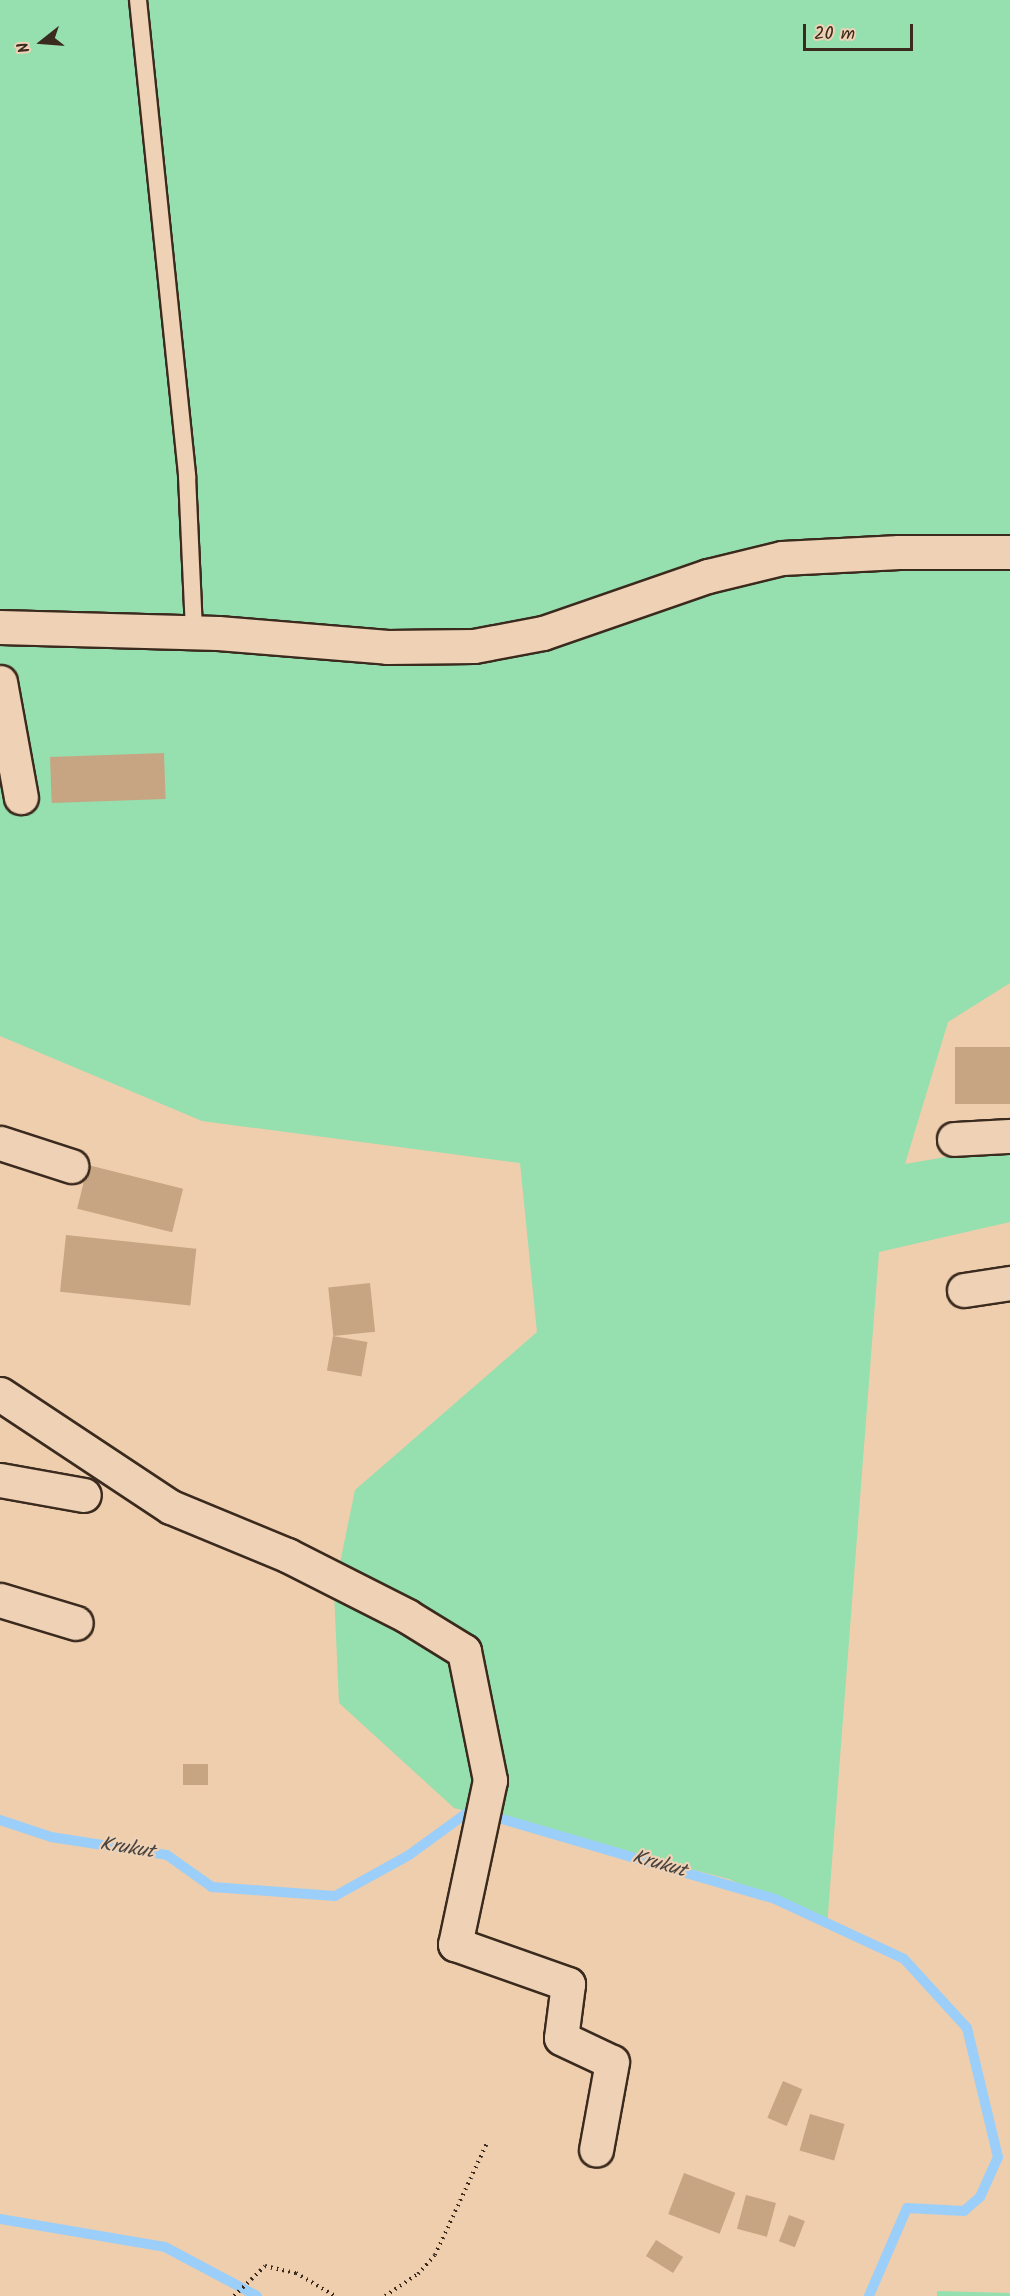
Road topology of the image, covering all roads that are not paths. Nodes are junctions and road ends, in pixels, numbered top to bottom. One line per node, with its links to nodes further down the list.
1 (138, 0): 4 (lane)
2 (1010, 552): 4 (street)
3 (0, 627): 4 (street)
4 (194, 632)
5 (0, 682): 6 (street)
6 (21, 797)
7 (1010, 1136): 8 (street)
8 (954, 1139)
9 (0, 1143): 10 (street)
10 (71, 1166)
11 (1010, 1283): 12 (street)
12 (964, 1290)
13 (0, 1394): 18 (street)
14 (0, 1480): 15 (street)
15 (84, 1496)
16 (0, 1600): 17 (street)
17 (75, 1623)
18 (597, 2150)

